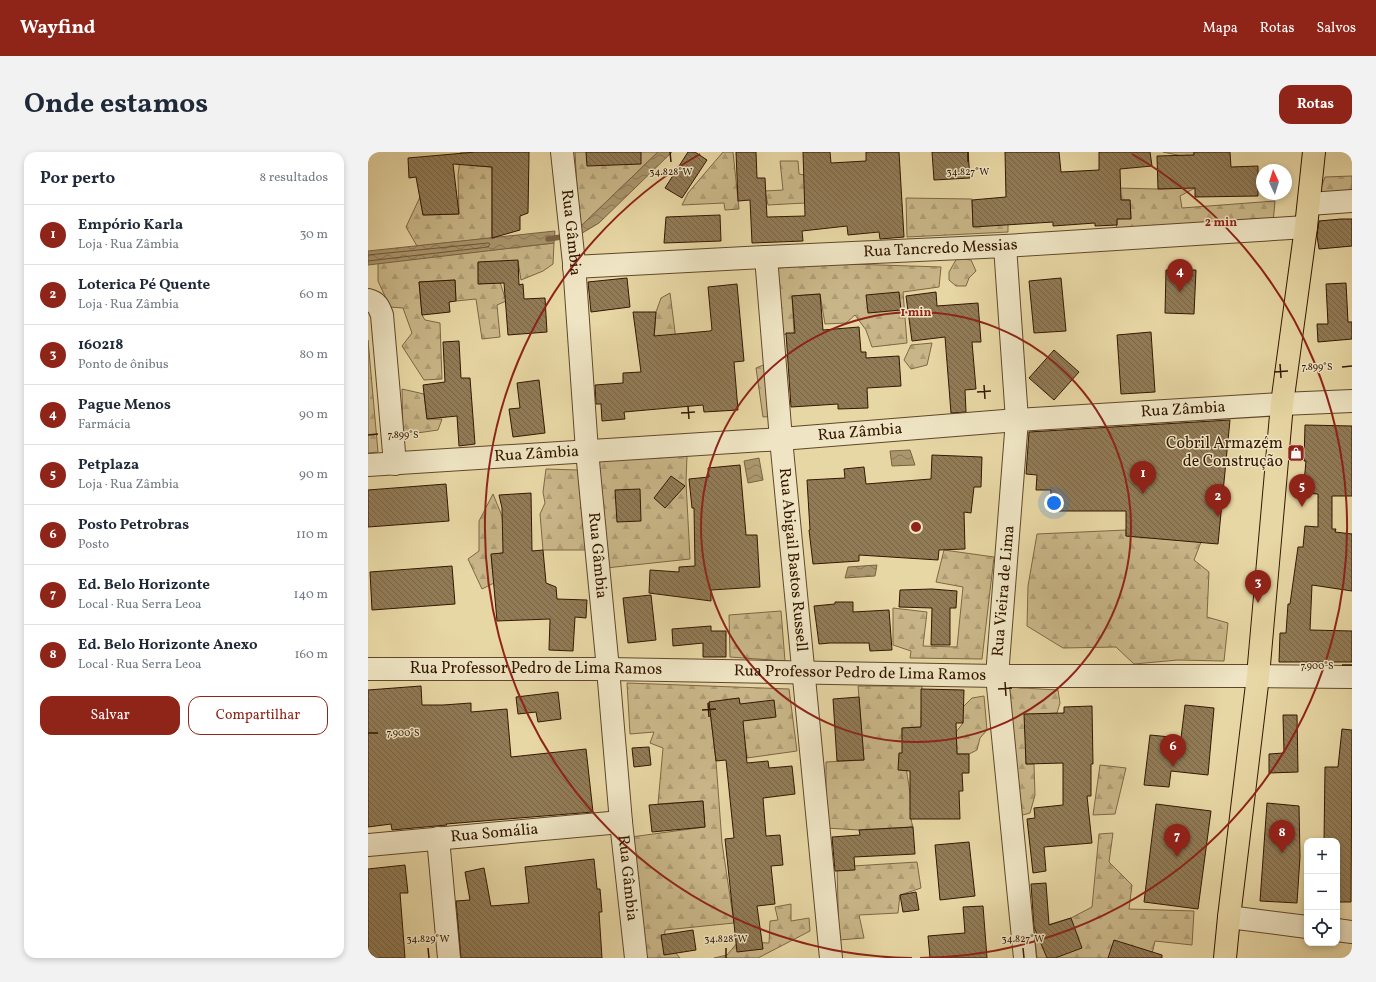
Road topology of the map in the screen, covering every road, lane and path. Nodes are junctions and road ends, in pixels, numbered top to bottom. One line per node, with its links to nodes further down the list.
1 (562, 152): 8 (street, Rua Gâmbia)
2 (1314, 152): 4 (main road)
3 (1352, 201): 4 (street)
4 (1317, 203): 5 (main road)
5 (1306, 228): 6 (street, Rua Tancredo Messias); 11 (main road)
6 (1005, 246): 7 (street, Rua Tancredo Messias); 12 (street, Rua Vieira de Lima)
7 (766, 257): 8 (street, Rua Tancredo Messias); 13 (street, Rua Abigail Bastos Russell)
8 (574, 265): 14 (street, Rua Gâmbia)
9 (375, 308): 15 (street)
10 (1352, 401): 11 (street, Rua Zâmbia)
11 (1282, 404): 12 (street, Rua Zâmbia); 21 (main road)
12 (1017, 420): 13 (street, Rua Zâmbia); 20 (street, Rua Vieira de Lima)
13 (781, 438): 14 (street, Rua Zâmbia); 19 (street, Rua Abigail Bastos Russell)
14 (587, 451): 15 (street, Rua Zâmbia); 18 (street, Rua Gâmbia)
15 (394, 464): 16 (street, Rua Zâmbia)
16 (368, 465)
17 (368, 669): 18 (street, Rua Professor Pedro de Lima Ramos)
18 (608, 669): 19 (street, Rua Professor Pedro de Lima Ramos); 23 (street, Rua Gâmbia)
19 (803, 672): 20 (street, Rua Professor Pedro de Lima Ramos); 32 (street, Rua Abigail Bastos Russell)
20 (997, 676): 21 (street, Rua Professor Pedro de Lima Ramos); 33 (street, Rua Vieira de Lima)
21 (1258, 676): 22 (street, Rua Professor Pedro de Lima Ramos); 26 (main road)
22 (1352, 677)
23 (621, 822): 24 (street, Rua Somália); 31 (street, Rua Gâmbia)
24 (438, 838): 25 (street, Rua Somália); 30 (street)
25 (368, 845)
26 (1229, 917): 27 (street); 34 (main road)
27 (1304, 927)
28 (1340, 930): 29 (street)
29 (1352, 932)
30 (449, 958)
31 (636, 958)
32 (832, 958)
33 (1025, 958)
34 (1225, 958)

